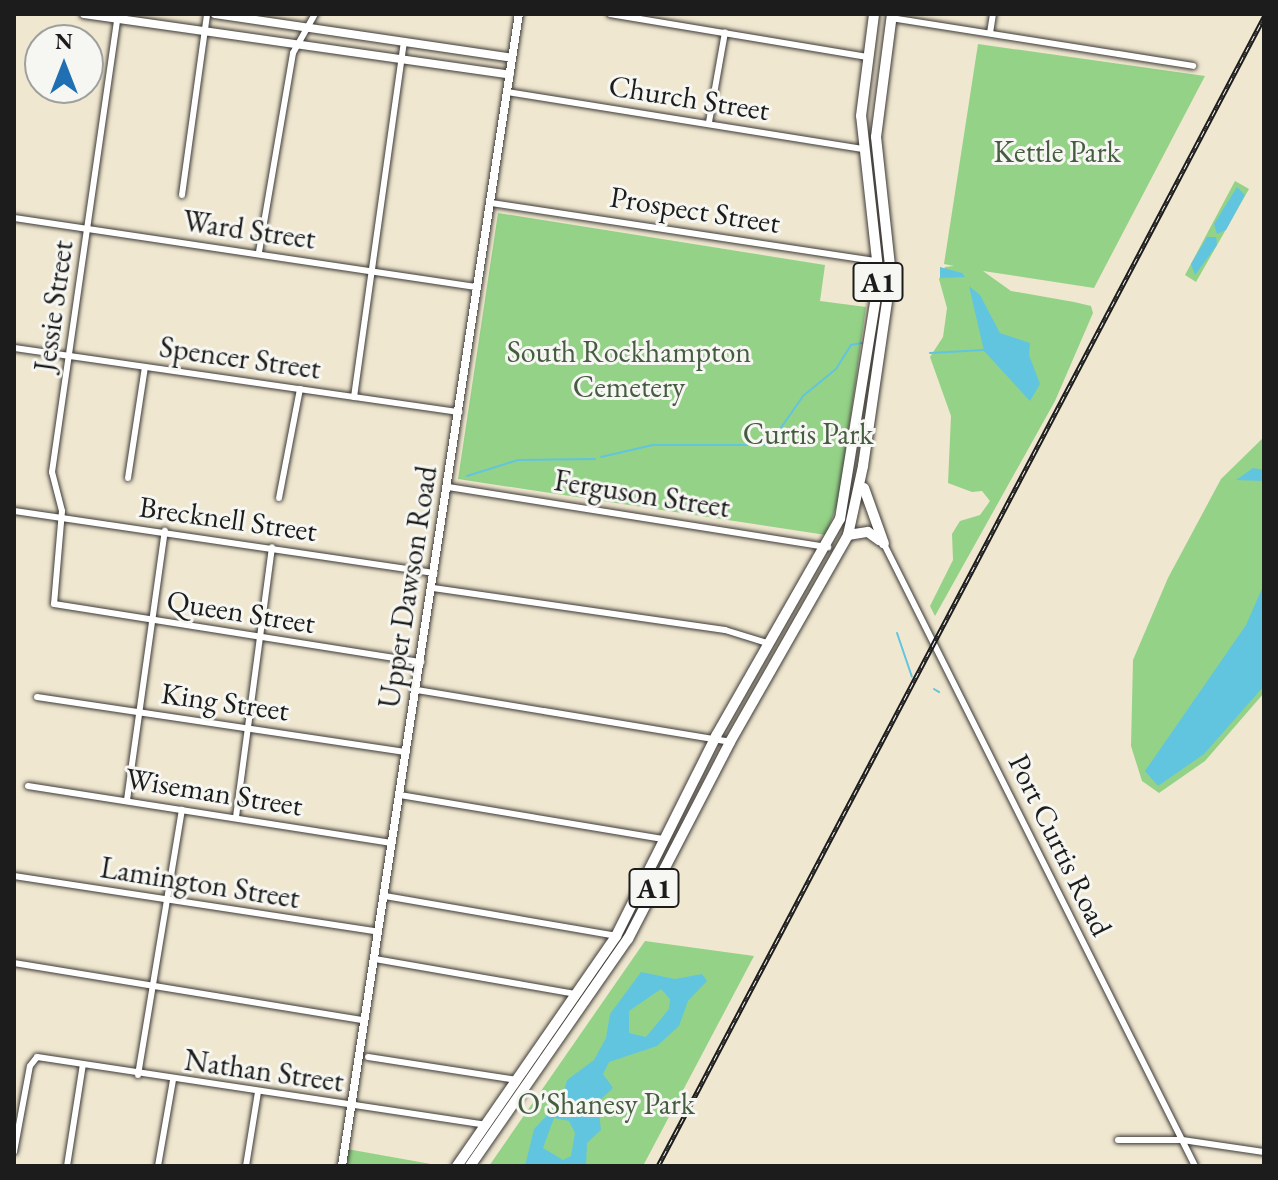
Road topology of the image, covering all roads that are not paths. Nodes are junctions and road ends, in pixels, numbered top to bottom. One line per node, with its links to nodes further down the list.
1 (84, 14): 9 (street)
2 (207, 14): 12 (street)
3 (215, 14): 11 (street)
4 (315, 14): 11 (street)
5 (519, 14): 18 (street, Upper Dawson Road)
6 (610, 14): 13 (street)
7 (874, 14): 17 (highway, A1)
8 (993, 14): 14 (street)
9 (117, 16): 12 (street); 29 (street, Jessie Street)
10 (892, 16): 14 (street); 20 (highway, A1)
11 (307, 28): 15 (street); 16 (street)
12 (205, 32): 16 (street); 26 (street)
13 (725, 32): 17 (street); 24 (street)
14 (990, 33): 21 (street)
15 (404, 42): 18 (street); 19 (street)
16 (297, 45): 19 (street); 30 (street)
17 (867, 57): 20 (highway); 25 (highway, A1)
18 (512, 58): 22 (street, Upper Dawson Road)
19 (401, 59): 22 (street); 33 (street)
20 (885, 60): 32 (highway, A1)
21 (1193, 66)
22 (510, 75): 23 (street, Upper Dawson Road)
23 (507, 92): 24 (street, Church Street); 27 (street, Upper Dawson Road)
24 (709, 122): 25 (street, Church Street)
25 (864, 149): 31 (highway, A1)
26 (182, 195)
27 (491, 203): 31 (street, Prospect Street); 34 (street, Upper Dawson Road)
28 (14, 218): 29 (street, Ward Street)
29 (87, 230): 30 (street, Ward Street); 36 (street, Jessie Street)
30 (259, 252): 33 (street, Ward Street)
31 (879, 262): 32 (highway, Prospect Street); 51 (highway, A1)
32 (891, 263): 41 (highway, A1)
33 (369, 269): 34 (street, Ward Street); 39 (street)
34 (478, 287): 40 (street, Upper Dawson Road)
35 (14, 348): 36 (street, Spencer Street)
36 (70, 356): 37 (street, Spencer Street); 46 (street, Jessie Street)
37 (145, 367): 38 (street, Spencer Street); 42 (street)
38 (300, 389): 39 (street, Spencer Street); 44 (street)
39 (354, 397): 40 (street, Spencer Street)
40 (459, 412): 43 (street, Upper Dawson Road)
41 (863, 466): 48 (highway, A1); 49 (highway)
42 (128, 478)
43 (448, 487): 51 (street, Ferguson Street); 52 (street, Upper Dawson Road)
44 (279, 498)
45 (14, 511): 46 (street, Brecknell Street)
46 (62, 518): 47 (street, Brecknell Street); 54 (street, Jessie Street)
47 (165, 531): 50 (street, Brecknell Street); 55 (street)
48 (848, 535): 49 (highway); 64 (highway, A1)
49 (884, 544): 67 (street, Port Curtis Road)
50 (272, 547): 52 (street, Brecknell Street); 56 (street)
51 (828, 547): 57 (highway, A1)
52 (435, 573): 53 (street, Upper Dawson Road)
53 (433, 588): 57 (street); 58 (street, Upper Dawson Road)
54 (54, 604): 55 (street, Queen Street)
55 (153, 620): 56 (street, Queen Street); 61 (street)
56 (257, 637): 58 (street, Queen Street); 62 (street)
57 (770, 644): 63 (highway, A1)
58 (421, 662): 59 (street, Upper Dawson Road)
59 (417, 690): 63 (street); 65 (street, Upper Dawson Road)
60 (37, 697): 61 (street, King Street)
61 (140, 711): 62 (street, King Street); 70 (street)
62 (246, 726): 65 (street, King Street); 72 (street)
63 (716, 736): 64 (street); 73 (highway, A1)
64 (730, 742): 102 (highway, A1)
65 (407, 752): 69 (street, Upper Dawson Road)
66 (1009, 773): 67 (street)
67 (1001, 777): 94 (street, Port Curtis Road)
68 (28, 786): 70 (street, Wiseman Street)
69 (400, 795): 73 (street); 74 (street, Upper Dawson Road)
70 (127, 800): 71 (street, Wiseman Street)
71 (182, 810): 72 (street, Wiseman Street); 77 (street)
72 (236, 817): 74 (street, Wiseman Street)
73 (664, 839): 79 (highway, A1)
74 (393, 843): 76 (street, Upper Dawson Road)
75 (14, 876): 77 (street, Lamington Street)
76 (385, 896): 78 (street, Upper Dawson Road); 79 (street)
77 (166, 900): 78 (street, Lamington Street); 82 (street)
78 (379, 932): 80 (street, Upper Dawson Road)
79 (616, 936): 83 (highway, A1)
80 (375, 959): 83 (street); 84 (street, Upper Dawson Road)
81 (14, 963): 82 (street)
82 (152, 987): 84 (street); 87 (street)
83 (577, 996): 89 (highway, A1)
84 (363, 1020): 91 (street, Upper Dawson Road)
85 (368, 1057): 89 (street)
86 (83, 1064): 87 (street, Nathan Street); 95 (street, Nathan Street); 97 (street)
87 (138, 1075): 88 (street, Nathan Street)
88 (173, 1080): 90 (street, Nathan Street); 98 (street)
89 (517, 1080): 92 (highway, A1)
90 (258, 1092): 91 (street, Nathan Street); 99 (street)
91 (349, 1105): 92 (street, Nathan Street); 100 (street, Upper Dawson Road)
92 (484, 1125): 101 (highway, A1)
93 (1118, 1140): 94 (street)
94 (1182, 1140): 96 (street); 103 (street, Port Curtis Road)
95 (14, 1152)
96 (1264, 1152)
97 (67, 1166)
98 (158, 1166)
99 (246, 1166)
100 (342, 1166)
101 (457, 1166)
102 (470, 1166)
103 (1195, 1166)

